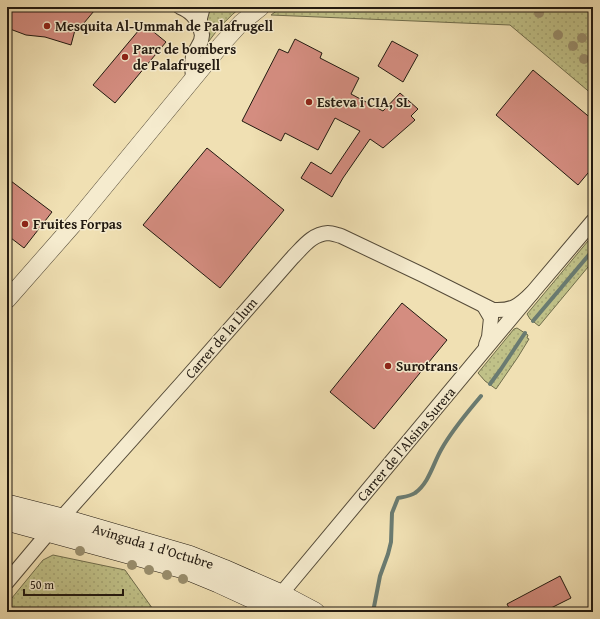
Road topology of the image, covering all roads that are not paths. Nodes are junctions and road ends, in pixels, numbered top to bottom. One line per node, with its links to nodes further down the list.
1 (180, 7): 4 (street)
2 (204, 7): 4 (street)
3 (261, 7): 5 (street)
4 (200, 27): 5 (street)
5 (193, 78): 8 (street)
6 (593, 221): 7 (street, Carrer de l'Alsina Surera)
7 (532, 293): 9 (street, Carrer de la Llum); 10 (street, Carrer de l'Alsina Surera)
8 (7, 300)
9 (484, 306): 10 (street); 12 (street, Carrer de la Llum)
10 (482, 353): 16 (street, Carrer de l'Alsina Surera)
11 (7, 504): 12 (main road, Avinguda 1 d'Octubre)
12 (62, 518): 14 (street, Carrer de la Llum); 16 (main road, Avinguda 1 d'Octubre)
13 (7, 521): 14 (main road, Avinguda 1 d'Octubre)
14 (49, 532): 15 (street, Carrer de la Llum); 16 (main road, Avinguda 1 d'Octubre)
15 (7, 582)
16 (279, 605): 17 (main road, Avinguda 1 d'Octubre)
17 (315, 612)

